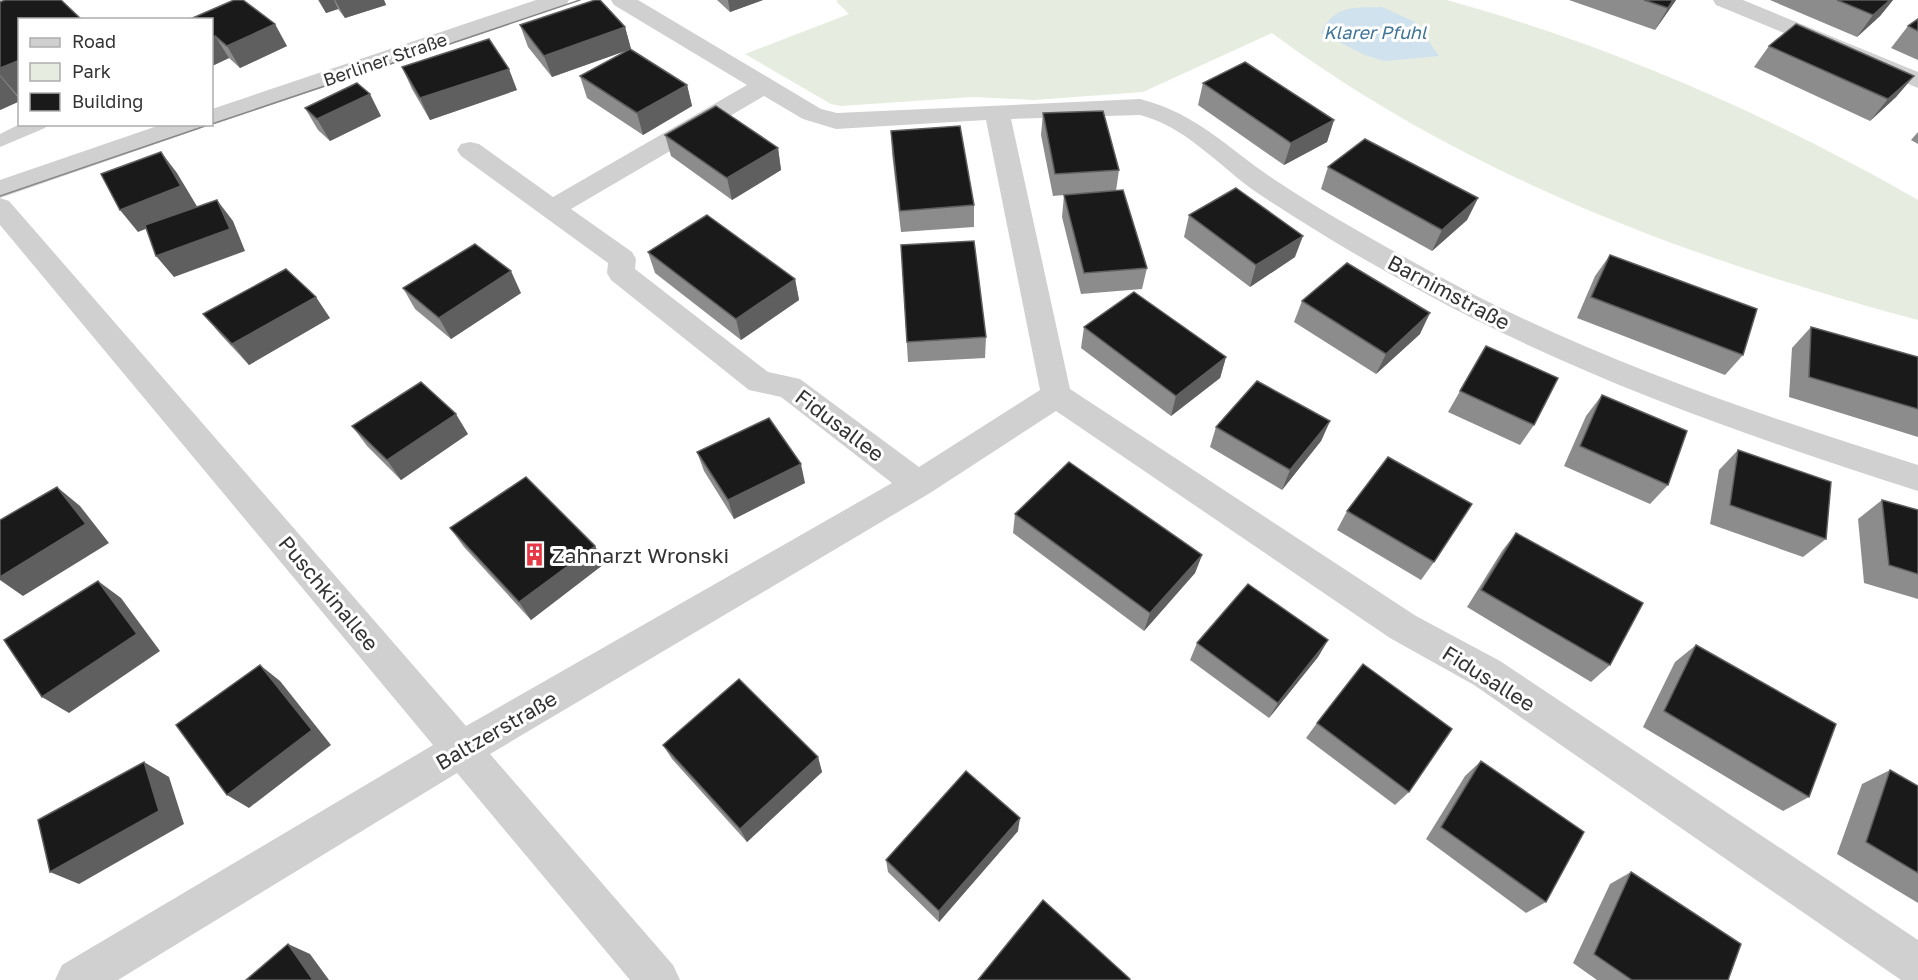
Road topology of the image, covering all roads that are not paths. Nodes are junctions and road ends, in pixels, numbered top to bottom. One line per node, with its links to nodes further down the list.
1 (558, 0): 7 (street, Berliner Straße)
2 (622, 0): 5 (street)
3 (1735, 2): 4 (street)
4 (1918, 81)
5 (765, 85): 6 (street); 14 (street)
6 (997, 112): 15 (street); 16 (street, Barnimstraße)
7 (213, 117)
8 (34, 126): 10 (lane)
9 (183, 126): 12 (street)
10 (0, 141)
11 (470, 150): 14 (street, Fidusallee)
12 (0, 189)
13 (0, 207): 18 (street, Puschkinallee)
14 (552, 209): 17 (street, Fidusallee)
15 (1056, 395): 17 (street); 19 (street, Fidusallee)
16 (1918, 477)
17 (918, 484): 18 (street, Baltzerstraße)
18 (462, 749): 20 (street, Baltzerstraße); 21 (street, Puschkinallee)
19 (1918, 966)
20 (77, 980)
21 (658, 980)

